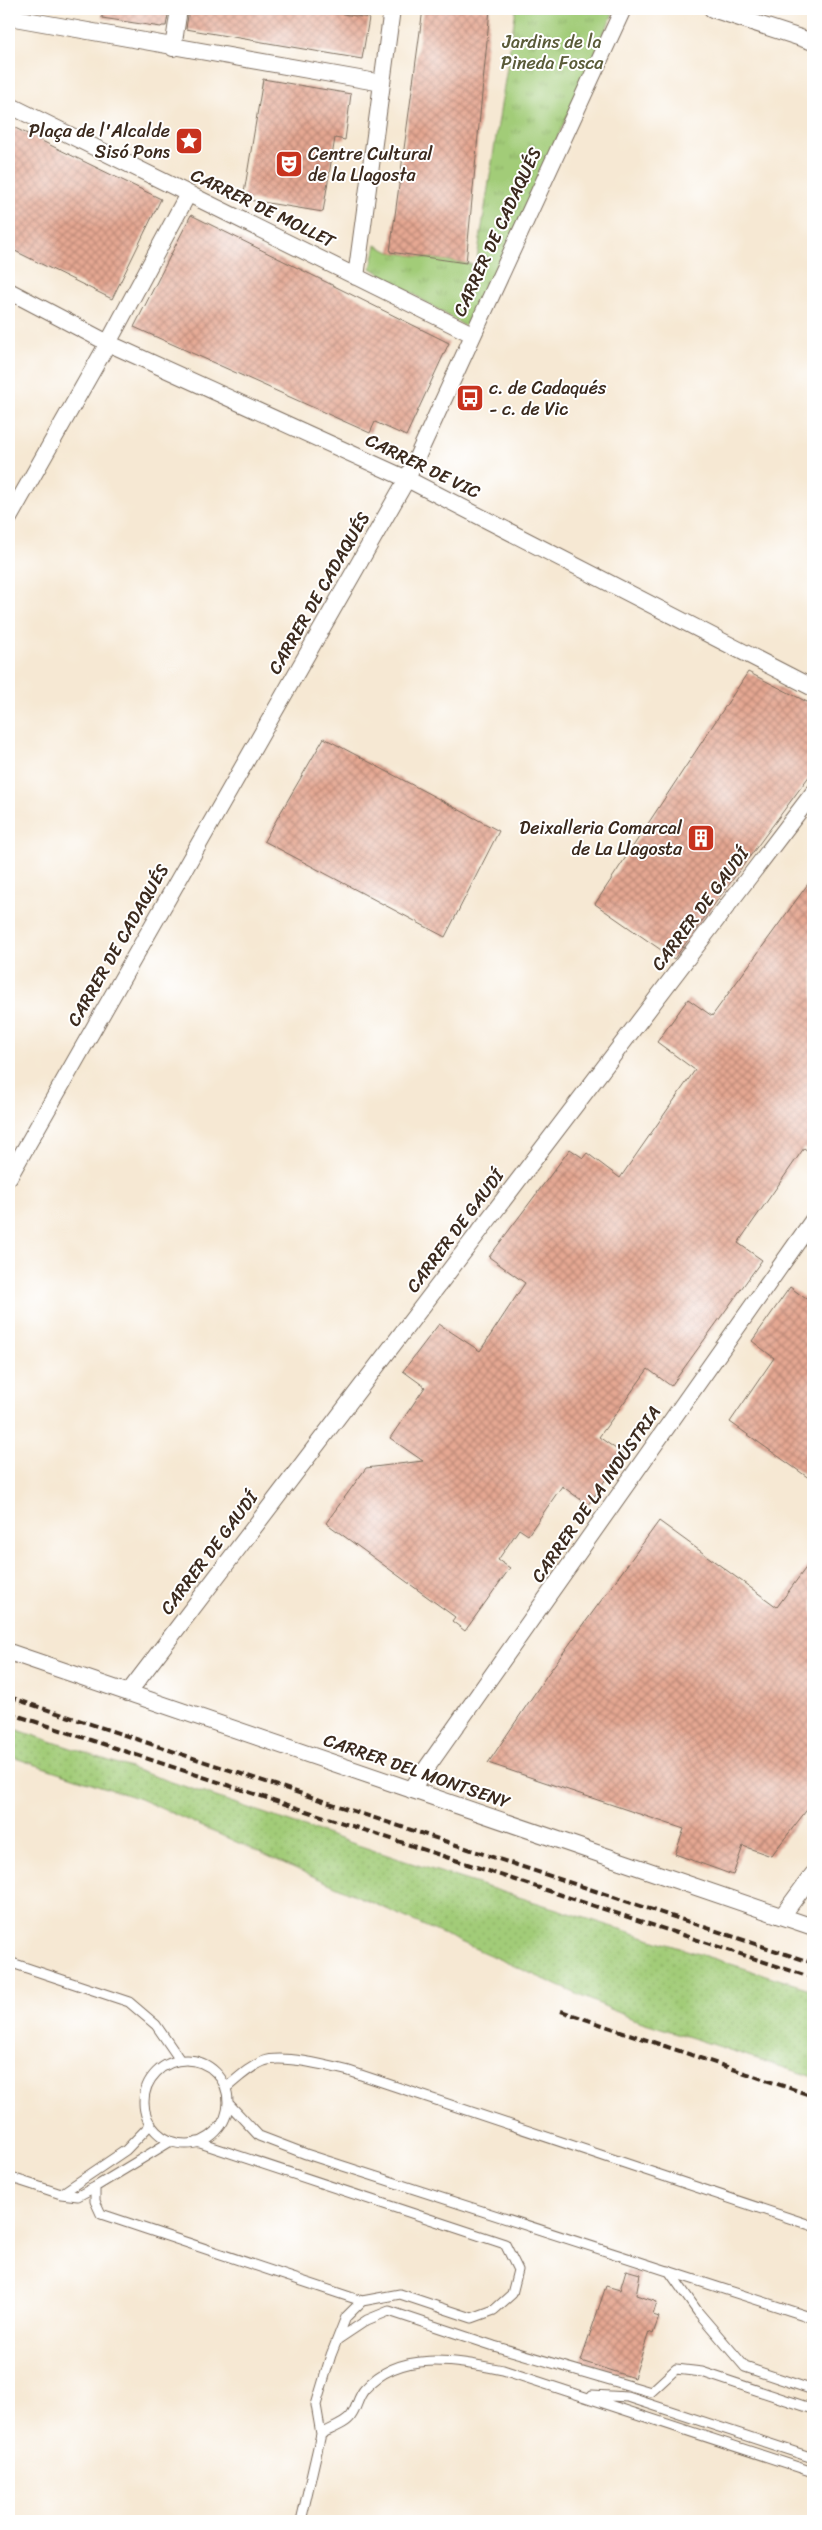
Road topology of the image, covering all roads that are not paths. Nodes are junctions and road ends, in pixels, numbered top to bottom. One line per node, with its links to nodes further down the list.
1 (180, 9): 7 (street)
2 (392, 9): 8 (street)
3 (624, 9): 13 (street, CARRER DE CADAQUÉS)
4 (712, 9): 6 (street)
5 (9, 17): 7 (street)
6 (813, 42)
7 (174, 48): 8 (street)
8 (382, 83): 11 (street)
9 (9, 105): 10 (street, CARRER DE MOLLET)
10 (188, 194): 11 (street, CARRER DE MOLLET); 14 (street)
11 (356, 277): 13 (street, CARRER DE MOLLET)
12 (9, 291): 14 (street, CARRER DE VIC)
13 (472, 334): 15 (street, CARRER DE CADAQUÉS)
14 (108, 343): 15 (street, CARRER DE VIC); 16 (street)
15 (407, 479): 17 (street, CARRER DE VIC); 19 (street, CARRER DE CADAQUÉS)
16 (9, 518)
17 (813, 688)
18 (813, 793): 22 (street, CARRER DE GAUDÍ)
19 (9, 1178)
20 (813, 1220): 23 (street, CARRER DE LA INDÚSTRIA)
21 (9, 1652): 22 (street, CARRER DEL MONTSENY)
22 (128, 1693): 23 (street, CARRER DEL MONTSENY)
23 (410, 1790): 25 (street, CARRER DEL MONTSENY)
24 (813, 1874): 25 (street)
25 (782, 1916): 26 (street, CARRER DEL MONTSENY)
26 (813, 1927)
27 (9, 1962): 28 (lane)
28 (180, 2060): 29 (lane); 31 (lane)
29 (226, 2088): 30 (lane); 37 (lane)
30 (228, 2103): 33 (lane); 38 (lane)
31 (151, 2124): 32 (lane); 36 (lane)
32 (171, 2141): 33 (lane); 35 (lane)
33 (197, 2142): 39 (lane)
34 (9, 2177): 36 (lane)
35 (95, 2187): 36 (lane); 39 (lane)
36 (61, 2194)
37 (813, 2226)
38 (669, 2271): 40 (lane); 42 (lane)
39 (362, 2300): 41 (lane)
40 (813, 2318)
41 (337, 2340): 44 (lane); 45 (lane)
42 (813, 2390)
43 (579, 2395): 45 (lane); 46 (lane); 47 (lane)
44 (813, 2408)
45 (322, 2434): 48 (lane)
46 (813, 2458)
47 (813, 2472)
48 (301, 2521)

